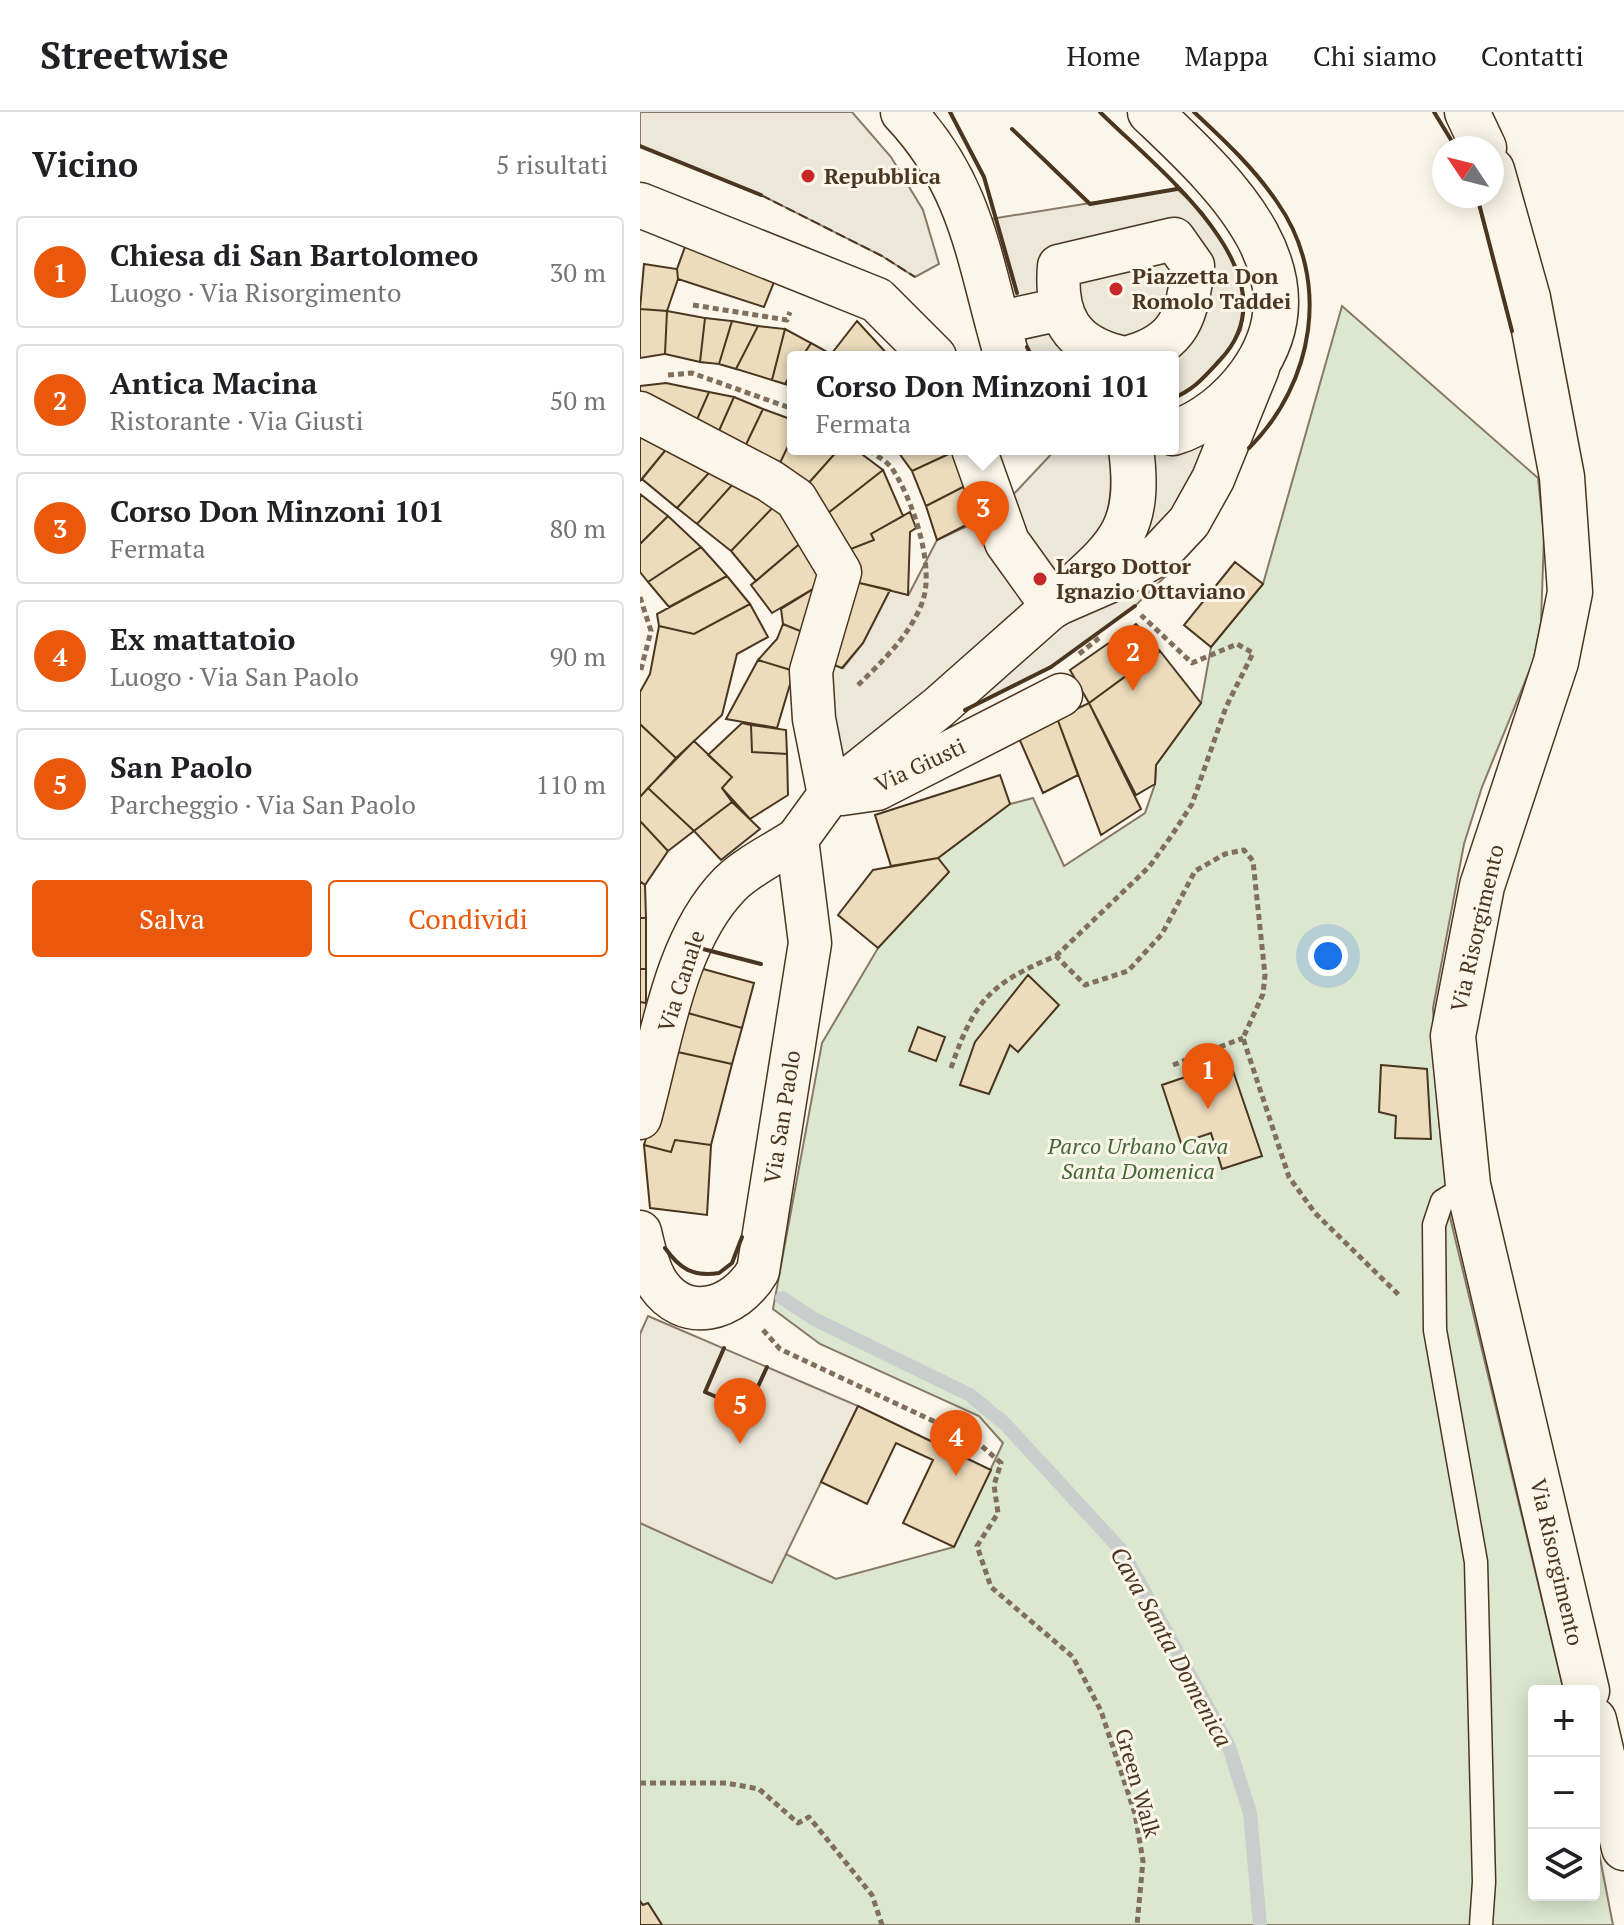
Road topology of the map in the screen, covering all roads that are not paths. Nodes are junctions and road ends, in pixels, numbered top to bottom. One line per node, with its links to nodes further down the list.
1 (903, 112): 8 (main road)
2 (1150, 112): 12 (main road)
3 (1467, 112): 4 (main road)
4 (1478, 136)
5 (640, 205): 9 (main road)
6 (1503, 208): 22 (main road, Via Risorgimento)
7 (1061, 309): 8 (street); 10 (street); 11 (street)
8 (1002, 340)
9 (928, 351)
10 (1094, 351)
11 (1151, 351)
12 (1262, 358): 14 (main road); 17 (street)
13 (646, 394): 19 (street)
14 (1179, 430)
15 (976, 455): 17 (main road)
16 (1132, 455): 17 (main road)
17 (1053, 606): 19 (street)
18 (1061, 695): 19 (street, Via Giusti)
19 (829, 795): 20 (street)
20 (797, 839): 21 (street, Via Canale); 24 (street, Via San Paolo)
21 (640, 1118)
22 (1468, 1185): 25 (main road, Via Risorgimento); 28 (lane)
23 (640, 1232): 24 (street)
24 (648, 1291)
25 (1586, 1685)
26 (1600, 1746): 27 (main road)
27 (1624, 1848)
28 (1481, 1925)

